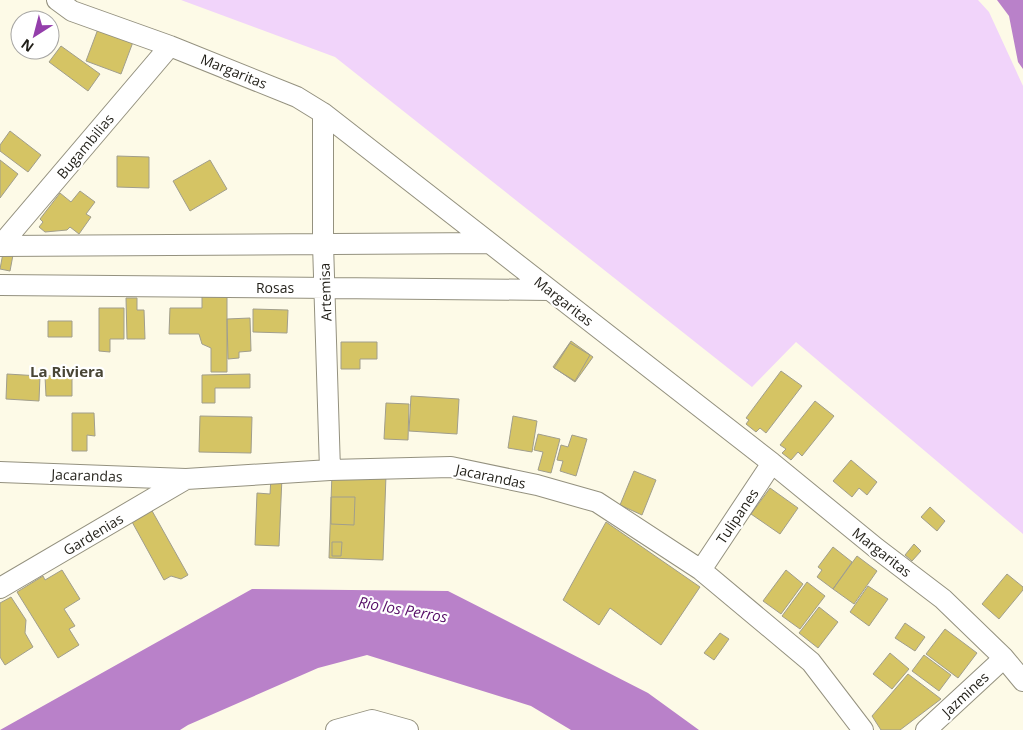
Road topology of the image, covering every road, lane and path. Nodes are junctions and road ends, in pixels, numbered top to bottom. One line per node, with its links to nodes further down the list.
1 (57, 0): 2 (street, Margaritas)
2 (170, 46): 3 (street, Margaritas); 6 (street, Bugambilias)
3 (323, 113): 4 (street, Margaritas); 5 (street, Artemisa)
4 (489, 243): 5 (street); 9 (street, Margaritas)
5 (323, 244): 6 (street); 8 (street, Artemisa)
6 (0, 246)
7 (0, 285): 8 (street, Rosas)
8 (325, 288): 9 (street, Rosas); 11 (street, Artemisa)
9 (550, 290): 10 (street, Margaritas)
10 (772, 463): 14 (street, Tulipanes); 16 (street, Margaritas)
11 (330, 470): 13 (street, Jacarandas); 14 (street, Jacarandas)
12 (0, 472): 13 (street, Jacarandas)
13 (186, 479): 15 (street, Gardenias)
14 (702, 570): 20 (street, Jacarandas)
15 (0, 588)
16 (1004, 658): 17 (street, Margaritas); 21 (street, Jazmines)
17 (1023, 681)
18 (336, 730): 19 (street)
19 (408, 730)
20 (863, 730)
21 (926, 730)

